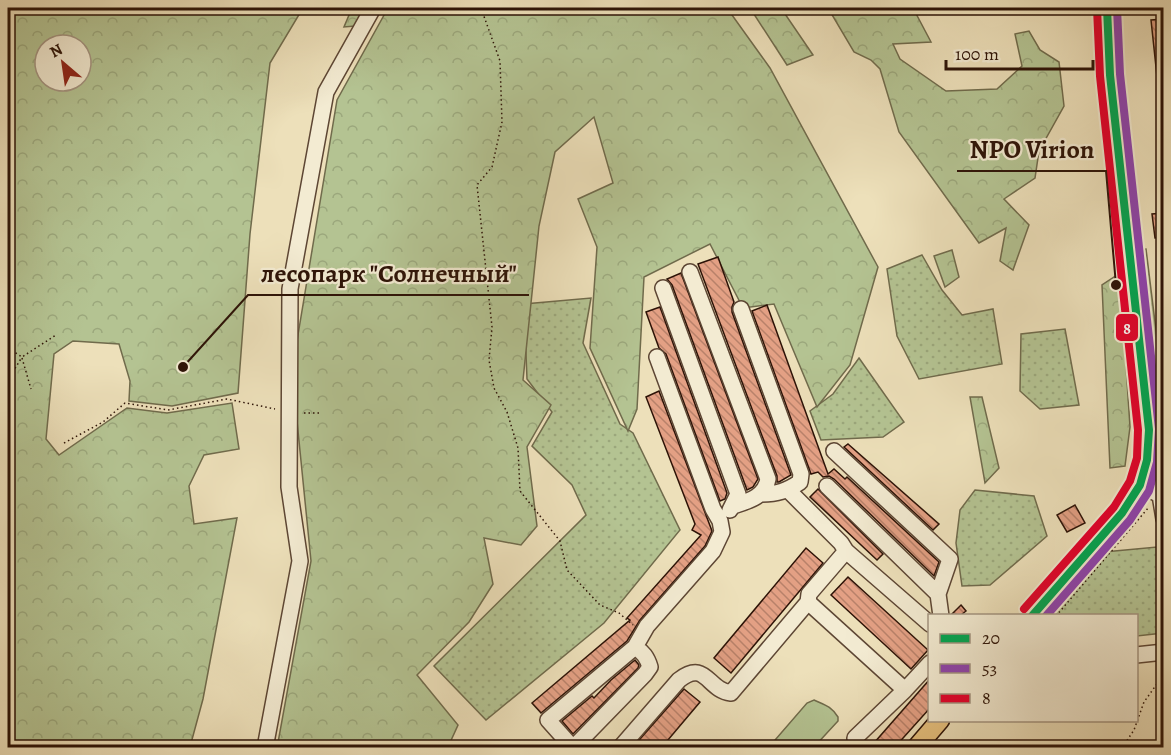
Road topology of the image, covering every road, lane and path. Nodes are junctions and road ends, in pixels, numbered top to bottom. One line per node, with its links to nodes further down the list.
1 (373, 8): 13 (street)
2 (481, 8): 32 (path)
3 (1107, 8): 17 (main road)
4 (690, 272): 20 (street)
5 (663, 288): 22 (street)
6 (741, 309): 19 (street)
7 (56, 335): 9 (path)
8 (8, 348): 9 (path)
9 (22, 357): 11 (path); 12 (path)
10 (657, 357): 24 (street)
11 (8, 380)
12 (31, 389)
13 (288, 412): 14 (path); 15 (path); 42 (street)
14 (321, 413)
15 (64, 443)
16 (834, 452): 26 (street)
17 (1140, 485): 21 (street); 29 (main road)
18 (827, 486): 26 (street)
19 (788, 490): 20 (street); 25 (street)
20 (761, 494): 22 (street)
21 (1160, 495): 23 (street); 30 (path)
22 (733, 506): 24 (street)
23 (1164, 519)
24 (720, 521): 33 (street)
25 (846, 551): 27 (street); 31 (street)
26 (938, 594): 28 (street)
27 (808, 602): 38 (street); 43 (street)
28 (941, 614)
29 (1033, 614)
30 (1057, 614)
31 (928, 622)
32 (634, 626)
33 (635, 646): 33 (street)
34 (1164, 652): 35 (street)
35 (1138, 655)
36 (928, 665): 38 (street)
37 (1164, 674): 39 (path)
38 (905, 690): 44 (street)
39 (1138, 719)
40 (938, 722): 45 (main road)
41 (1137, 722): 48 (path)
42 (264, 747)
43 (620, 747)
44 (856, 747)
45 (916, 747)
46 (945, 747): 47 (path)
47 (955, 747)
48 (1122, 747)

